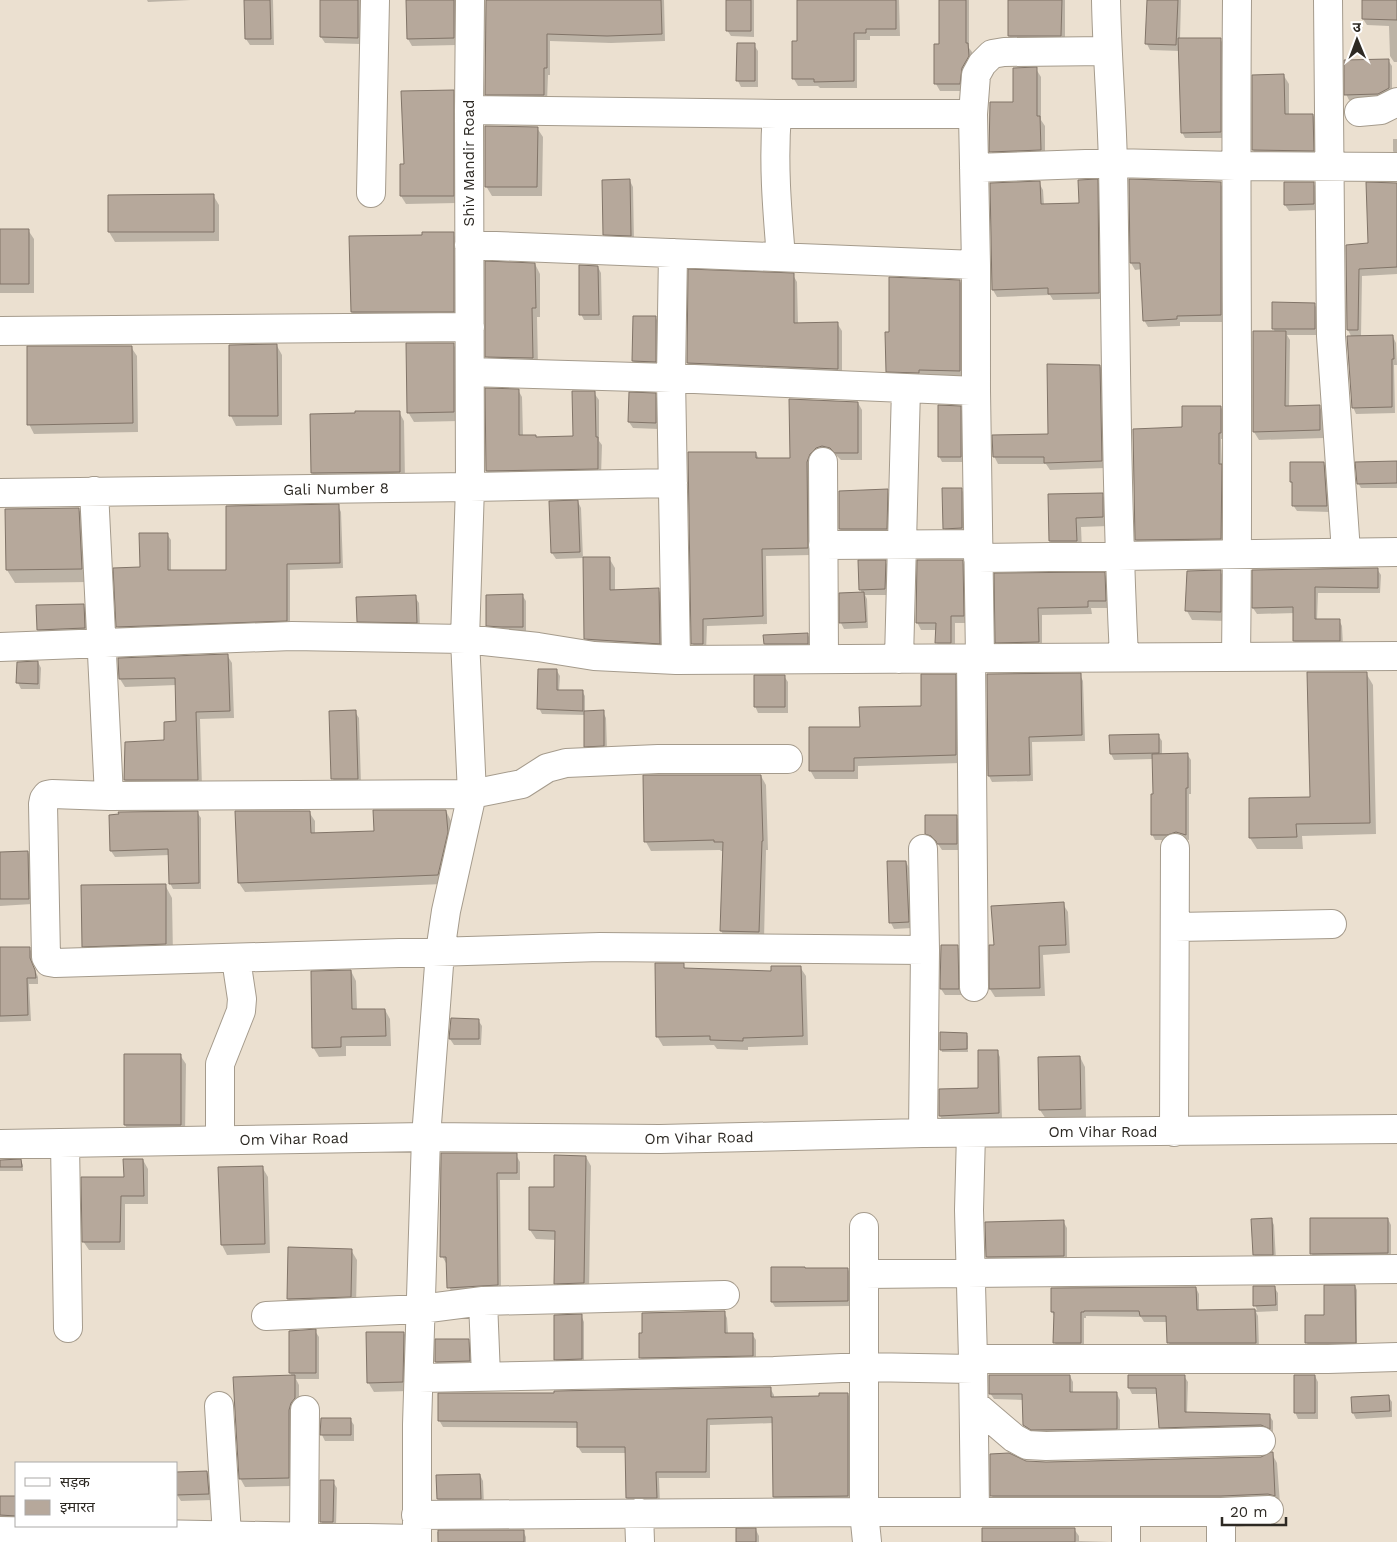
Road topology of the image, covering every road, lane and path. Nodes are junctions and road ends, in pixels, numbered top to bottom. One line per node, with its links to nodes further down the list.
1 (375, 0): 17 (street)
2 (470, 0): 8 (street, Shiv Mandir Road)
3 (1106, 0): 6 (street)
4 (1237, 0): 13 (street)
5 (1328, 0): 14 (street)
6 (1107, 51): 11 (street); 12 (street)
7 (1397, 102): 9 (street)
8 (468, 110): 10 (street); 18 (street, Shiv Mandir Road)
9 (1359, 112)
10 (777, 114): 11 (street); 20 (street)
11 (973, 114): 16 (street)
12 (1113, 163): 13 (street); 16 (street); 39 (street)
13 (1235, 166): 14 (street); 38 (street)
14 (1330, 167): 15 (street); 36 (street)
15 (1397, 167)
16 (974, 168): 21 (street)
17 (371, 193)
18 (469, 245): 19 (street); 22 (street, Shiv Mandir Road)
19 (672, 253): 20 (street); 25 (street)
20 (781, 257): 21 (street)
21 (976, 264): 27 (street)
22 (470, 327): 23 (street); 24 (street, Shiv Mandir Road)
23 (0, 331)
24 (470, 372): 25 (street); 30 (street, Shiv Mandir Road)
25 (671, 378): 26 (street); 29 (street)
26 (906, 388): 27 (street); 34 (street)
27 (976, 391): 35 (street)
28 (823, 462): 33 (street)
29 (672, 483): 30 (street, Gali Number 8); 49 (street)
30 (470, 487): 31 (street, Gali Number 8); 40 (street, Shiv Mandir Road)
31 (94, 491): 32 (street, Gali Number 8); 41 (street)
32 (0, 493)
33 (824, 545): 34 (street); 47 (street)
34 (902, 545): 35 (street); 48 (street)
35 (978, 551): 39 (street); 46 (street)
36 (1346, 552): 37 (street); 38 (street)
37 (1397, 552)
38 (1238, 554): 39 (street); 43 (street)
39 (1119, 556): 45 (street)
40 (465, 639): 41 (street); 49 (street); 51 (street, Shiv Mandir Road)
41 (102, 642): 42 (street); 52 (street)
42 (0, 647)
43 (1236, 656): 44 (street); 45 (street)
44 (1397, 656)
45 (1124, 657): 46 (street)
46 (975, 658): 48 (street); 60 (street)
47 (824, 659): 48 (street); 49 (street)
48 (899, 659)
49 (676, 660)
50 (788, 759): 51 (street)
51 (472, 794): 52 (street); 58 (street, Shiv Mandir Road)
52 (109, 796): 59 (street)
53 (1175, 848): 56 (street)
54 (923, 849): 57 (street)
55 (1332, 924): 56 (street)
56 (1175, 927): 62 (street)
57 (925, 950): 58 (street); 64 (street)
58 (440, 952): 59 (street); 65 (street, Shiv Mandir Road)
59 (236, 959): 66 (street)
60 (974, 987)
61 (1397, 1129): 62 (street, Om Vihar Road)
62 (1174, 1132): 63 (street, Om Vihar Road)
63 (971, 1133): 64 (street, Om Vihar Road); 71 (street)
64 (923, 1134): 65 (street, Om Vihar Road)
65 (426, 1137): 66 (street, Om Vihar Road); 75 (street, Shiv Mandir Road)
66 (220, 1140): 67 (street, Om Vihar Road)
67 (65, 1143): 68 (street, Om Vihar Road); 77 (street)
68 (0, 1144)
69 (864, 1226): 72 (street)
70 (1397, 1269): 71 (street)
71 (971, 1273): 72 (street); 79 (street)
72 (864, 1274): 80 (street)
73 (725, 1295): 74 (street)
74 (483, 1301): 75 (street); 81 (street)
75 (422, 1309): 76 (street); 82 (street, Shiv Mandir Road)
76 (266, 1316)
77 (68, 1328)
78 (1397, 1357): 79 (street)
79 (973, 1364): 80 (street); 83 (street)
80 (864, 1367): 81 (street); 88 (street)
81 (486, 1376): 82 (street)
82 (419, 1378): 94 (street, Shiv Mandir Road)
83 (974, 1404): 86 (street); 89 (street)
84 (220, 1406): 95 (street)
85 (304, 1410): 96 (street)
86 (1261, 1441)
87 (1269, 1510): 91 (street)
88 (864, 1512): 89 (street); 92 (street); 98 (street)
89 (975, 1512): 90 (street)
90 (1126, 1512): 91 (street); 99 (street)
91 (1220, 1512): 100 (street)
92 (639, 1514): 94 (street); 97 (street)
93 (0, 1531): 95 (street)
94 (417, 1532): 96 (street)
95 (227, 1535): 96 (street)
96 (304, 1536)
97 (640, 1542)
98 (867, 1542)
99 (1126, 1542)
100 (1221, 1542)

